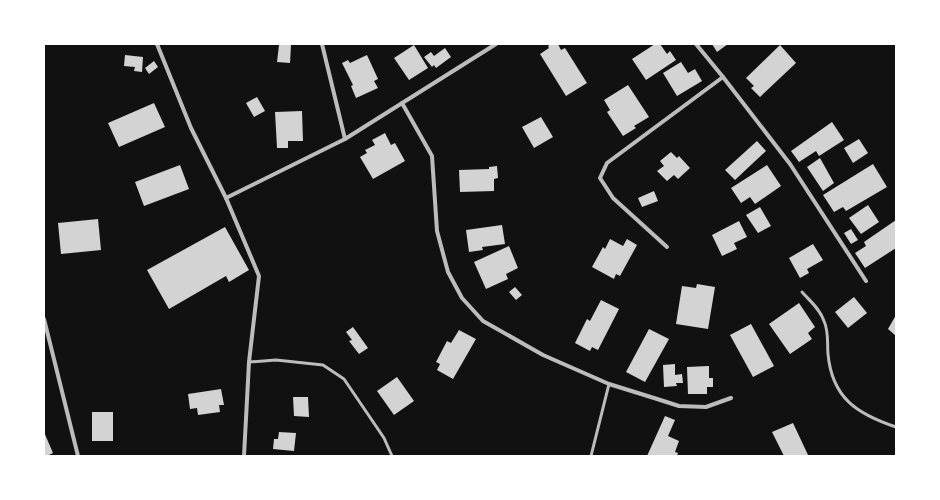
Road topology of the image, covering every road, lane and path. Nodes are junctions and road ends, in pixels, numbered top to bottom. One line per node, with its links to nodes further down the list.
1 (158, 44): 8 (street)
2 (322, 44): 7 (street)
3 (496, 44): 6 (street)
4 (696, 44): 5 (street)
5 (724, 77): 9 (street); 10 (street)
6 (402, 103): 7 (street); 14 (street)
7 (345, 139): 8 (street)
8 (226, 198): 13 (street)
9 (667, 247)
10 (866, 281)
11 (802, 292): 16 (lane)
12 (44, 319): 17 (street)
13 (250, 362): 18 (street); 19 (lane)
14 (609, 384): 15 (street); 20 (lane)
15 (731, 398)
16 (896, 427)
17 (78, 456)
18 (244, 456)
19 (392, 456)
20 (591, 456)

